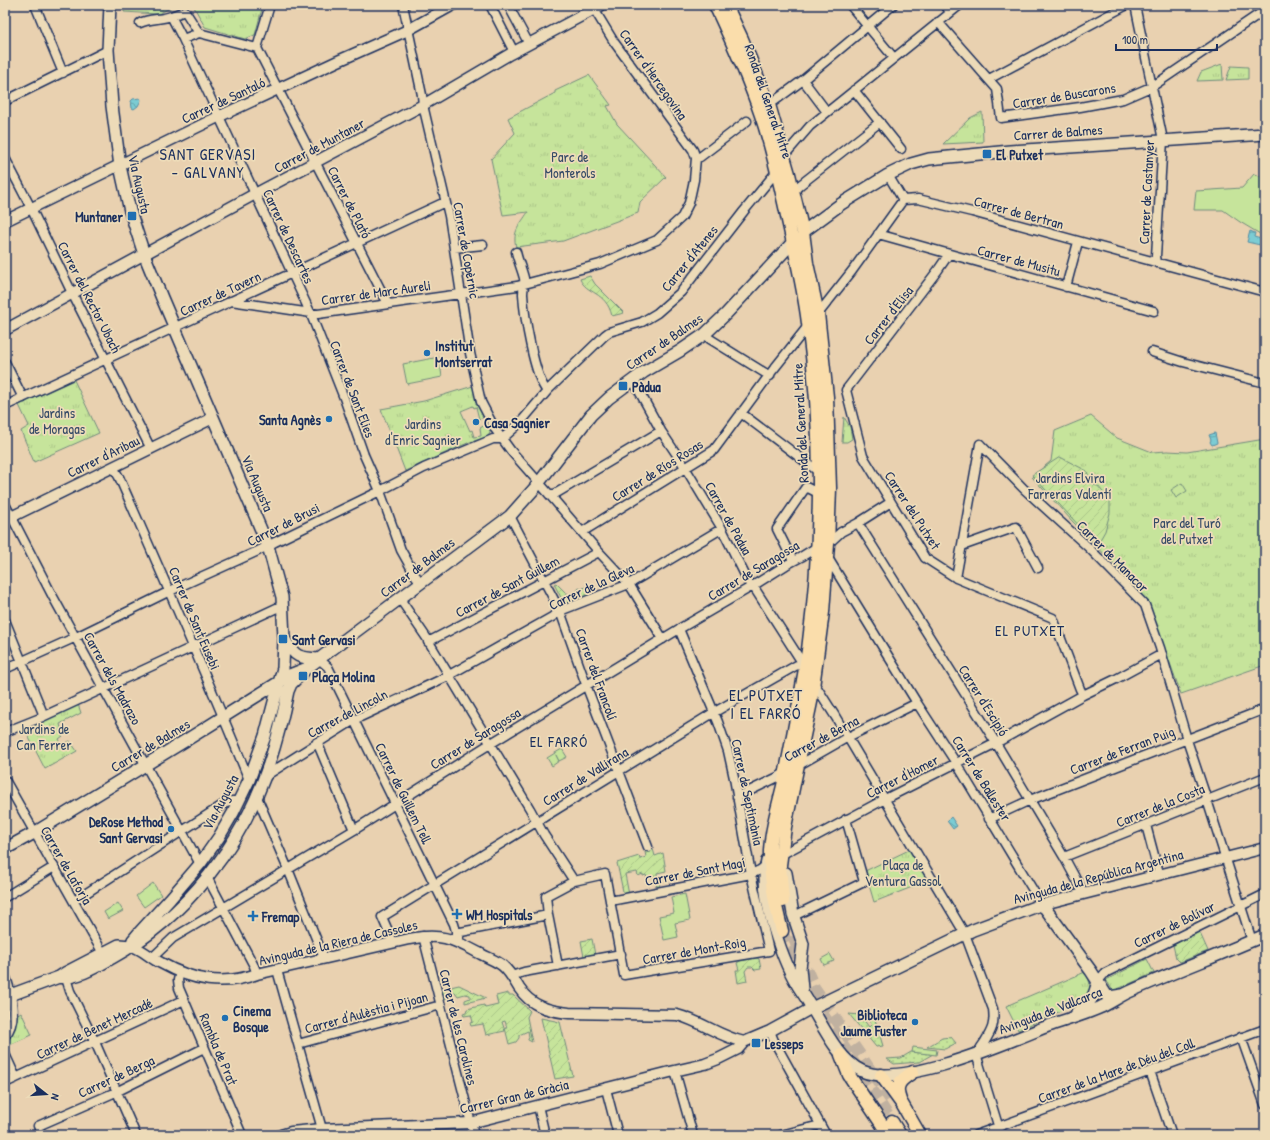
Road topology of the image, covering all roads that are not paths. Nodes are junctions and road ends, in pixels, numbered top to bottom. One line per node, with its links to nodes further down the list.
1 (35, 5): 32 (street)
2 (110, 5): 29 (main road, Via Augusta)
3 (270, 5): 28 (street)
4 (402, 5): 24 (street, Carrer de Copèrnic)
5 (453, 5): 24 (street, Carrer de Santaló)
6 (490, 5): 30 (street)
7 (508, 5): 27 (street)
8 (715, 5): 53 (main road, Ronda del General Mitre)
9 (726, 5): 40 (main road, Ronda del General Mitre)
10 (850, 5): 23 (street)
11 (893, 5): 23 (street)
12 (945, 5): 19 (street)
13 (960, 5): 19 (street)
14 (1127, 5): 33 (street)
15 (1135, 5): 35 (street, Carrer de Castanyer)
16 (595, 6): 27 (street, Carrer de Muntaner); 50 (street, Carrer d'Hercegovina)
17 (186, 8): 20 (street); 25 (street)
18 (1265, 10): 35 (street, Carrer de Buscarons)
19 (950, 12): 21 (street)
20 (171, 16): 22 (street); 26 (street, Carrer de Descartes)
21 (938, 22): 31 (street); 33 (street)
22 (140, 23)
23 (867, 26): 31 (street); 34 (street)
24 (408, 30): 36 (street, Carrer de Santaló); 39 (street, Carrer de Copèrnic)
25 (199, 33): 26 (street); 28 (street)
26 (183, 39): 42 (street, Carrer de Descartes)
27 (529, 44): 30 (street, Carrer de Muntaner)
28 (257, 48): 36 (street, Carrer de Plató)
29 (108, 50): 32 (street); 52 (main road, Via Augusta)
30 (514, 52): 39 (street, Carrer de Muntaner)
31 (894, 58): 37 (street)
32 (63, 73): 38 (street)
33 (989, 79): 35 (street, Carrer de Buscarons)
34 (803, 80): 40 (street); 41 (street)
35 (1153, 86): 46 (street, Carrer de Castanyer)
36 (278, 90): 42 (street, Carrer de Santaló); 51 (street, Carrer de Plató)
37 (854, 90): 41 (street); 44 (street)
38 (5, 101)
39 (423, 105): 51 (street, Carrer de Muntaner); 58 (street, Carrer de Copèrnic)
40 (769, 105): 48 (main road, Ronda del General Mitre)
41 (827, 112): 48 (street)
42 (218, 117): 52 (street, Carrer de Santaló); 56 (street, Carrer de Descartes)
43 (747, 121): 50 (street)
44 (880, 122): 47 (street); 55 (street)
45 (1265, 134): 46 (main road, Carrer de Balmes)
46 (1163, 140): 54 (main road, Carrer de Balmes); 71 (street, Carrer de Castanyer)
47 (901, 149)
48 (784, 156): 55 (main road, Ronda del General Mitre)
49 (5, 158): 59 (street, Carrer del Rector Ubach)
50 (696, 158): 73 (street, Carrer de Marc Aureli)
51 (315, 162): 56 (street, Carrer de Muntaner); 65 (street, Carrer de Plató)
52 (120, 166): 59 (street, Carrer de Santaló); 69 (main road, Via Augusta)
53 (777, 171): 63 (main road, Ronda del General Mitre); 94 (street, Carrer d'Atenes)
54 (888, 175): 57 (street); 61 (main road, Carrer de Balmes)
55 (793, 192): 61 (main road, Ronda del General Mitre)
56 (255, 194): 69 (street, Carrer de Muntaner); 72 (street, Carrer de Descartes)
57 (903, 200): 62 (street); 64 (street, Carrer de Bertran)
58 (445, 202): 65 (street, Carrer de Tavern); 67 (street, Carrer de Copèrnic)
59 (31, 208): 60 (street, Carrer de Santaló); 76 (street, Carrer del Rector Ubach)
60 (5, 222)
61 (803, 232): 63 (main road); 82 (main road, Ronda del General Mitre)
62 (878, 234): 70 (street, Carrer de Musitu); 82 (street)
63 (793, 242): 83 (main road, Ronda del General Mitre); 86 (main road, Carrer de Balmes)
64 (1078, 242): 71 (street, Carrer de Bertran); 74 (street)
65 (356, 243): 72 (street, Carrer de Tavern); 79 (street, Carrer de Plató)
66 (483, 245): 67 (street)
67 (454, 248): 77 (street, Carrer de Copèrnic)
68 (516, 252): 73 (street)
69 (144, 254): 76 (street, Carrer de Muntaner); 84 (main road, Via Augusta)
70 (949, 254): 74 (street, Carrer de Musitu); 93 (street, Carrer d'Elisa)
71 (1157, 263): 75 (street, Carrer de Bertran)
72 (293, 274): 78 (street, Carrer de Tavern); 81 (street, Carrer de Descartes)
73 (524, 285): 77 (street, Carrer de Marc Aureli); 94 (street)
74 (1066, 287): 80 (street, Carrer de Musitu)
75 (1265, 292)
76 (72, 293): 85 (street, Carrer de Muntaner); 88 (street, Carrer del Rector Ubach)
77 (461, 293): 79 (street, Carrer de Marc Aureli); 100 (street, Carrer de Copèrnic)
78 (231, 301): 81 (street, Carrer de Marc Aureli); 84 (street, Carrer de Tavern)
79 (388, 304): 81 (street, Carrer de Marc Aureli)
80 (1154, 311)
81 (310, 312): 106 (street, Carrer de Sant Elies)
82 (818, 314): 83 (main road); 116 (main road, Ronda del General Mitre)
83 (808, 326): 90 (street, Carrer de Ríos Rosas); 104 (main road, Ronda del General Mitre)
84 (175, 328): 88 (street, Carrer de Tavern); 98 (main road, Via Augusta)
85 (5, 330)
86 (705, 334): 90 (street); 91 (main road, Carrer de Balmes)
87 (1152, 352): 92 (street)
88 (106, 359): 95 (street, Carrer de Tavern); 101 (street, Carrer del Rector Ubach)
89 (5, 362): 95 (street)
90 (770, 376): 97 (street, Carrer de Ríos Rosas)
91 (633, 380): 99 (street, Carrer de Pàdua); 105 (main road, Carrer de Balmes)
92 (1265, 383)
93 (846, 390): 109 (street, Carrer del Putxet)
94 (547, 391): 100 (street, Carrer d'Atenes)
95 (23, 398): 96 (street, Carrer de Tavern)
96 (5, 406)
97 (741, 414): 103 (street, Carrer de Ríos Rosas); 104 (street)
98 (213, 418): 101 (street, Carrer d'Aribau); 117 (main road, Via Augusta)
99 (661, 431): 103 (street, Carrer de Pàdua); 108 (street)
100 (502, 439): 105 (street, Carrer de Copèrnic); 106 (street, Carrer de Brusi)
101 (151, 449): 102 (street, Carrer d'Aribau)
102 (113, 467): 112 (street, Carrer d'Aribau); 128 (street, Carrer de Sant Eusebi)
103 (685, 468): 114 (street, Carrer de Pàdua); 115 (street, Carrer de Ríos Rosas)
104 (819, 472): 107 (main road, Ronda del General Mitre)
105 (539, 483): 108 (street, Carrer de Copèrnic); 111 (main road, Carrer de Balmes)
106 (380, 491): 117 (street, Carrer de Brusi); 125 (street, Carrer de Sant Elies)
107 (818, 493): 116 (main road, Ronda del General Mitre); 121 (street)
108 (549, 494): 115 (street, Carrer de Copèrnic)
109 (891, 502): 113 (street, Carrer de Saragossa); 123 (street, Carrer del Putxet)
110 (5, 504): 112 (street, Carrer dels Madrazo)
111 (510, 516): 124 (street, Carrer del Francolí); 125 (main road, Carrer de Balmes)
112 (8, 518): 134 (street, Carrer dels Madrazo)
113 (858, 523): 116 (street, Carrer de Saragossa); 161 (street, Carrer d'Escipió)
114 (722, 529): 126 (street, Carrer de la Gleva); 127 (street, Carrer de Pàdua)
115 (582, 532): 119 (street, Carrer de Copèrnic)
116 (822, 545): 120 (main road, Ronda del General Mitre); 121 (street, Carrer de Saragossa); 142 (main road, Ronda del General Mitre)
117 (268, 546): 128 (street, Carrer de Brusi); 130 (main road, Via Augusta)
118 (962, 546): 122 (street); 123 (street); 139 (street, Carrer de Manacor)
119 (598, 552): 124 (street, Carrer de Sant Guillem); 126 (street, Carrer de Copèrnic)
120 (827, 557): 147 (main road, Ronda del General Mitre); 151 (street, Carrer de Ballester)
121 (793, 561): 127 (street, Carrer de Saragossa)
122 (1038, 568)
123 (956, 578): 150 (street, Carrer del Putxet)
124 (545, 581): 131 (street, Carrer del Francolí); 137 (street, Carrer de Sant Guillem)
125 (421, 583): 129 (main road, Carrer de Balmes)
126 (629, 584): 131 (street, Carrer de la Gleva); 136 (street, Carrer de Copèrnic)
127 (751, 587): 133 (street, Carrer de Saragossa); 142 (street, Carrer de Pàdua)
128 (170, 591): 134 (street, Carrer de Brusi); 138 (street, Carrer de Sant Eusebi)
129 (400, 599): 137 (street); 140 (main road, Carrer de Balmes)
130 (283, 605): 135 (main road, Via Augusta); 138 (street)
131 (560, 611): 145 (street, Carrer de la Gleva); 148 (street, Carrer del Francolí)
132 (5, 620): 141 (street)
133 (679, 629): 136 (street, Carrer de Saragossa); 153 (street, Carrer de Septimània)
134 (76, 637): 141 (street, Carrer de Brusi); 149 (street, Carrer dels Madrazo)
135 (284, 638): 140 (main road); 146 (main road, Via Augusta)
136 (663, 640): 148 (street, Carrer de Saragossa)
137 (428, 642): 145 (street)
138 (193, 647): 149 (street); 155 (street, Carrer de Sant Eusebi)
139 (1162, 654): 150 (street, Carrer d'Homer); 159 (street, Carrer de Manacor)
140 (319, 659): 144 (main road, Carrer de Balmes); 156 (street, Carrer de Guillem Tell)
141 (21, 661): 143 (street, Carrer de Brusi); 154 (street)
142 (805, 667): 147 (main road); 153 (street, Carrer de Vallirana); 167 (main road, Ronda del General Mitre)
143 (5, 669)
144 (306, 669): 146 (main road, Carrer de Balmes); 170 (main road)
145 (449, 676): 156 (street, Carrer de Lincoln); 162 (street)
146 (279, 683): 155 (main road, Carrer de Balmes); 171 (main road, Via Augusta)
147 (814, 683): 158 (street); 165 (main road, Ronda del General Mitre)
148 (587, 685): 162 (street, Carrer de Saragossa); 166 (street, Carrer del Francolí)
149 (104, 688): 154 (street); 164 (street, Carrer dels Madrazo)
150 (1083, 695): 161 (street, Carrer d'Homer)
151 (917, 703): 158 (street, Carrer de Berna); 163 (street, Carrer de Ballester)
152 (1265, 708): 159 (street, Carrer de Ferran Puig)
153 (713, 713): 166 (street, Carrer de Vallirana); 172 (street, Carrer de Septimània)
154 (44, 716): 157 (street)
155 (224, 717): 164 (main road, Carrer de Balmes); 171 (street, Carrer de Sant Eusebi)
156 (354, 720): 160 (street, Carrer de Lincoln); 177 (street, Carrer de Guillem Tell)
157 (5, 732)
158 (848, 738): 165 (street, Carrer de Berna); 173 (street)
159 (1187, 738): 174 (street, Carrer de Ferran Puig); 175 (street, Carrer de Manacor)
160 (317, 742): 170 (street, Carrer de Lincoln); 183 (street)
161 (996, 743): 163 (street, Carrer d'Homer); 174 (street, Carrer d'Escipió)
162 (490, 744): 177 (street, Carrer de Saragossa); 180 (street)
163 (956, 764): 173 (street, Carrer d'Homer); 178 (street, Carrer de Ballester)
164 (146, 765): 182 (street, Carrer dels Madrazo); 184 (main road, Carrer de Balmes)
165 (797, 766): 167 (street, Carrer de Berna); 188 (main road, Ronda del General Mitre)
166 (618, 770): 180 (street, Carrer de Vallirana); 185 (street, Carrer del Francolí)
167 (785, 772): 172 (street, Carrer de Berna); 188 (main road, Ronda del General Mitre)
168 (1265, 777): 175 (street, Carrer de la Costa)
169 (5, 780): 184 (street, Carrer de Laforja)
170 (263, 782): 171 (main road)
171 (253, 788): 176 (main road, Via Augusta); 193 (street, Carrer de Sant Eusebi); 196 (main road, Via Augusta)
172 (737, 797): 194 (street, Carrer de Septimània)
173 (885, 799): 179 (street, Carrer d'Homer); 211 (street)
174 (1030, 800): 178 (street, Carrer de Ferran Puig); 189 (street, Carrer d'Escipió)
175 (1207, 800): 181 (street, Carrer de la Costa); 190 (street, Carrer de Manacor)
176 (239, 801): 182 (street); 191 (main road, Via Augusta)
177 (395, 804): 183 (street, Carrer de Saragossa); 198 (street, Carrer de Guillem Tell)
178 (989, 819): 205 (street, Carrer de Ballester)
179 (846, 820): 188 (street, Carrer d'Homer); 209 (street)
180 (537, 822): 197 (street); 198 (street, Carrer de Vallirana)
181 (1146, 825): 189 (street, Carrer de la Costa); 195 (street)
182 (182, 830): 191 (street, Carrer dels Madrazo); 202 (street)
183 (354, 830): 193 (street, Carrer de Saragossa)
184 (34, 833): 187 (main road, Carrer de Balmes); 192 (street, Carrer de Laforja)
185 (648, 847)
186 (1265, 848): 190 (street, Avinguda de la República Argentina)
187 (5, 849)
188 (776, 854): 194 (street, Carrer de Sant Magí); 203 (main road, Ronda del General Mitre); 209 (main road, Ronda del General Mitre); 210 (main road, Ronda del General Mitre); 219 (main road, Ronda del General Mitre)
189 (1064, 856): 199 (street, Carrer d'Escipió)
190 (1225, 857): 195 (street, Avinguda de la República Argentina); 206 (street, Carrer de Manacor)
191 (200, 864): 196 (main road); 217 (main road, Via Augusta)
192 (54, 866): 201 (street); 202 (street, Carrer de Laforja)
193 (288, 869): 207 (street, Carrer de Saragossa); 223 (street, Carrer de Sant Eusebi)
194 (751, 874): 204 (street, Carrer de Sant Magí); 220 (street, Carrer de Mont-Roig)
195 (1159, 874): 199 (street, Avinguda de la República Argentina)
196 (207, 877): 207 (street); 217 (main road, Via Augusta)
197 (574, 881): 204 (street); 208 (street)
198 (434, 884): 215 (street, Carrer de Vallirana); 216 (street, Carrer de Guillem Tell)
199 (1084, 894): 205 (street, Avinguda de la República Argentina)
200 (1265, 894): 206 (street, Carrer de Bolívar)
201 (5, 896)
202 (74, 901): 221 (street, Carrer de Laforja)
203 (783, 901)
204 (610, 902): 220 (street)
205 (1040, 905): 211 (main road, Avinguda de la República Argentina); 231 (main road, Carrer de Ballester)
206 (1241, 906): 214 (street, Carrer de Manacor); 231 (street, Carrer de Bolívar)
207 (223, 908): 222 (street, Carrer de Saragossa); 227 (street)
208 (548, 914): 216 (street); 224 (street)
209 (793, 914): 218 (main road, Ronda del General Mitre)
210 (782, 931)
211 (965, 934): 237 (main road, Avinguda de la República Argentina); 248 (street)
212 (1265, 935): 214 (main road, Avinguda de Vallcarca)
213 (423, 936): 215 (street, Avinguda de la Riera de Cassoles); 216 (street, Avinguda de la Riera de Cassoles); 236 (street, Carrer de les Carolines)
214 (1252, 941): 234 (main road, Avinguda de Vallcarca)
215 (393, 942): 223 (street, Avinguda de la Riera de Cassoles)
216 (456, 942): 229 (street, Avinguda de la Riera de Cassoles)
217 (131, 946): 221 (main road, Via Augusta); 222 (street, Avinguda de la Riera de Cassoles)
218 (803, 949): 219 (main road); 232 (main road, Ronda del General Mitre)
219 (782, 953): 232 (main road, Ronda del General Mitre)
220 (621, 954): 224 (street)
221 (108, 955): 230 (main road, Via Augusta)
222 (152, 958): 226 (street, Avinguda de la Riera de Cassoles)
223 (324, 958): 225 (street, Avinguda de la Riera de Cassoles)
224 (558, 966): 229 (street)
225 (277, 970): 227 (street, Avinguda de la Riera de Cassoles); 245 (street)
226 (180, 972): 227 (street, Avinguda de la Riera de Cassoles); 235 (street, Rambla de Prat)
227 (257, 974)
228 (5, 975): 233 (street)
229 (511, 976): 244 (street, Avinguda de la Riera de Cassoles)
230 (63, 978): 233 (main road, Via Augusta); 243 (street)
231 (1098, 981): 234 (main road, Carrer de Ballester); 238 (main road)
232 (803, 994): 237 (main road, Ronda del General Mitre)
233 (8, 995): 241 (street)
234 (1123, 995): 238 (main road, Avinguda de Vallcarca)
235 (184, 1000): 243 (street, Carrer de Benet Mercadé); 246 (street, Rambla de Prat)
236 (441, 1005): 245 (street, Carrer d'Aulèstia i Pijoan); 263 (street, Carrer de les Carolines)
237 (812, 1008): 240 (street, Carrer Gran de Gràcia); 249 (main road, Ronda del General Mitre)
238 (1070, 1018): 248 (main road, Avinguda de Vallcarca)
239 (1265, 1029): 242 (street, Carrer de la Mare de Déu del Coll)
240 (770, 1031): 244 (street, Carrer Gran de Gràcia); 264 (street)
241 (5, 1036)
242 (1241, 1038): 251 (street, Carrer de la Mare de Déu del Coll); 260 (street)
243 (95, 1042): 254 (street, Carrer de Benet Mercadé); 257 (street)
244 (744, 1042): 250 (street, Carrer Gran de Gràcia)
245 (298, 1044): 266 (street)
246 (204, 1048): 257 (street, Carrer de Berga); 270 (street, Rambla de Prat)
247 (5, 1054): 254 (street)
248 (977, 1054): 252 (main road, Avinguda de Vallcarca); 265 (street)
249 (841, 1055): 253 (main road, Avinguda de Vallcarca); 278 (main road)
250 (675, 1071): 256 (street, Carrer Gran de Gràcia); 275 (street)
251 (1150, 1071): 265 (street, Carrer de la Mare de Déu del Coll); 284 (street)
252 (913, 1072): 253 (main road, Avinguda de Vallcarca); 259 (main road)
253 (881, 1075): 259 (main road)
254 (16, 1078): 255 (street, Carrer de Benet Mercadé)
255 (5, 1083)
256 (606, 1089): 261 (street, Carrer Gran de Gràcia); 274 (street)
257 (117, 1092): 268 (street, Carrer de Berga); 269 (street)
258 (890, 1099): 280 (main road)
259 (902, 1104): 281 (main road)
260 (1265, 1105)
261 (538, 1106): 263 (street, Carrer Gran de Gràcia); 273 (street)
262 (892, 1122): 279 (main road)
263 (470, 1123): 267 (street, Carrer Gran de Gràcia); 272 (street, Carrer de les Carolines)
264 (820, 1125): 276 (street); 277 (street)
265 (999, 1126): 282 (street, Carrer de la Mare de Déu del Coll); 283 (street)
266 (322, 1129): 267 (street, Carrer Gran de Gràcia); 271 (street, Carrer Gran de Gràcia)
267 (369, 1131)
268 (42, 1135)
269 (136, 1135)
270 (242, 1135)
271 (281, 1135)
272 (474, 1135)
273 (545, 1135)
274 (618, 1135)
275 (693, 1135)
276 (781, 1135)
277 (826, 1135)
278 (888, 1135)
279 (900, 1135)
280 (912, 1135)
281 (920, 1135)
282 (976, 1135)
283 (1001, 1135)
284 (1172, 1135)

